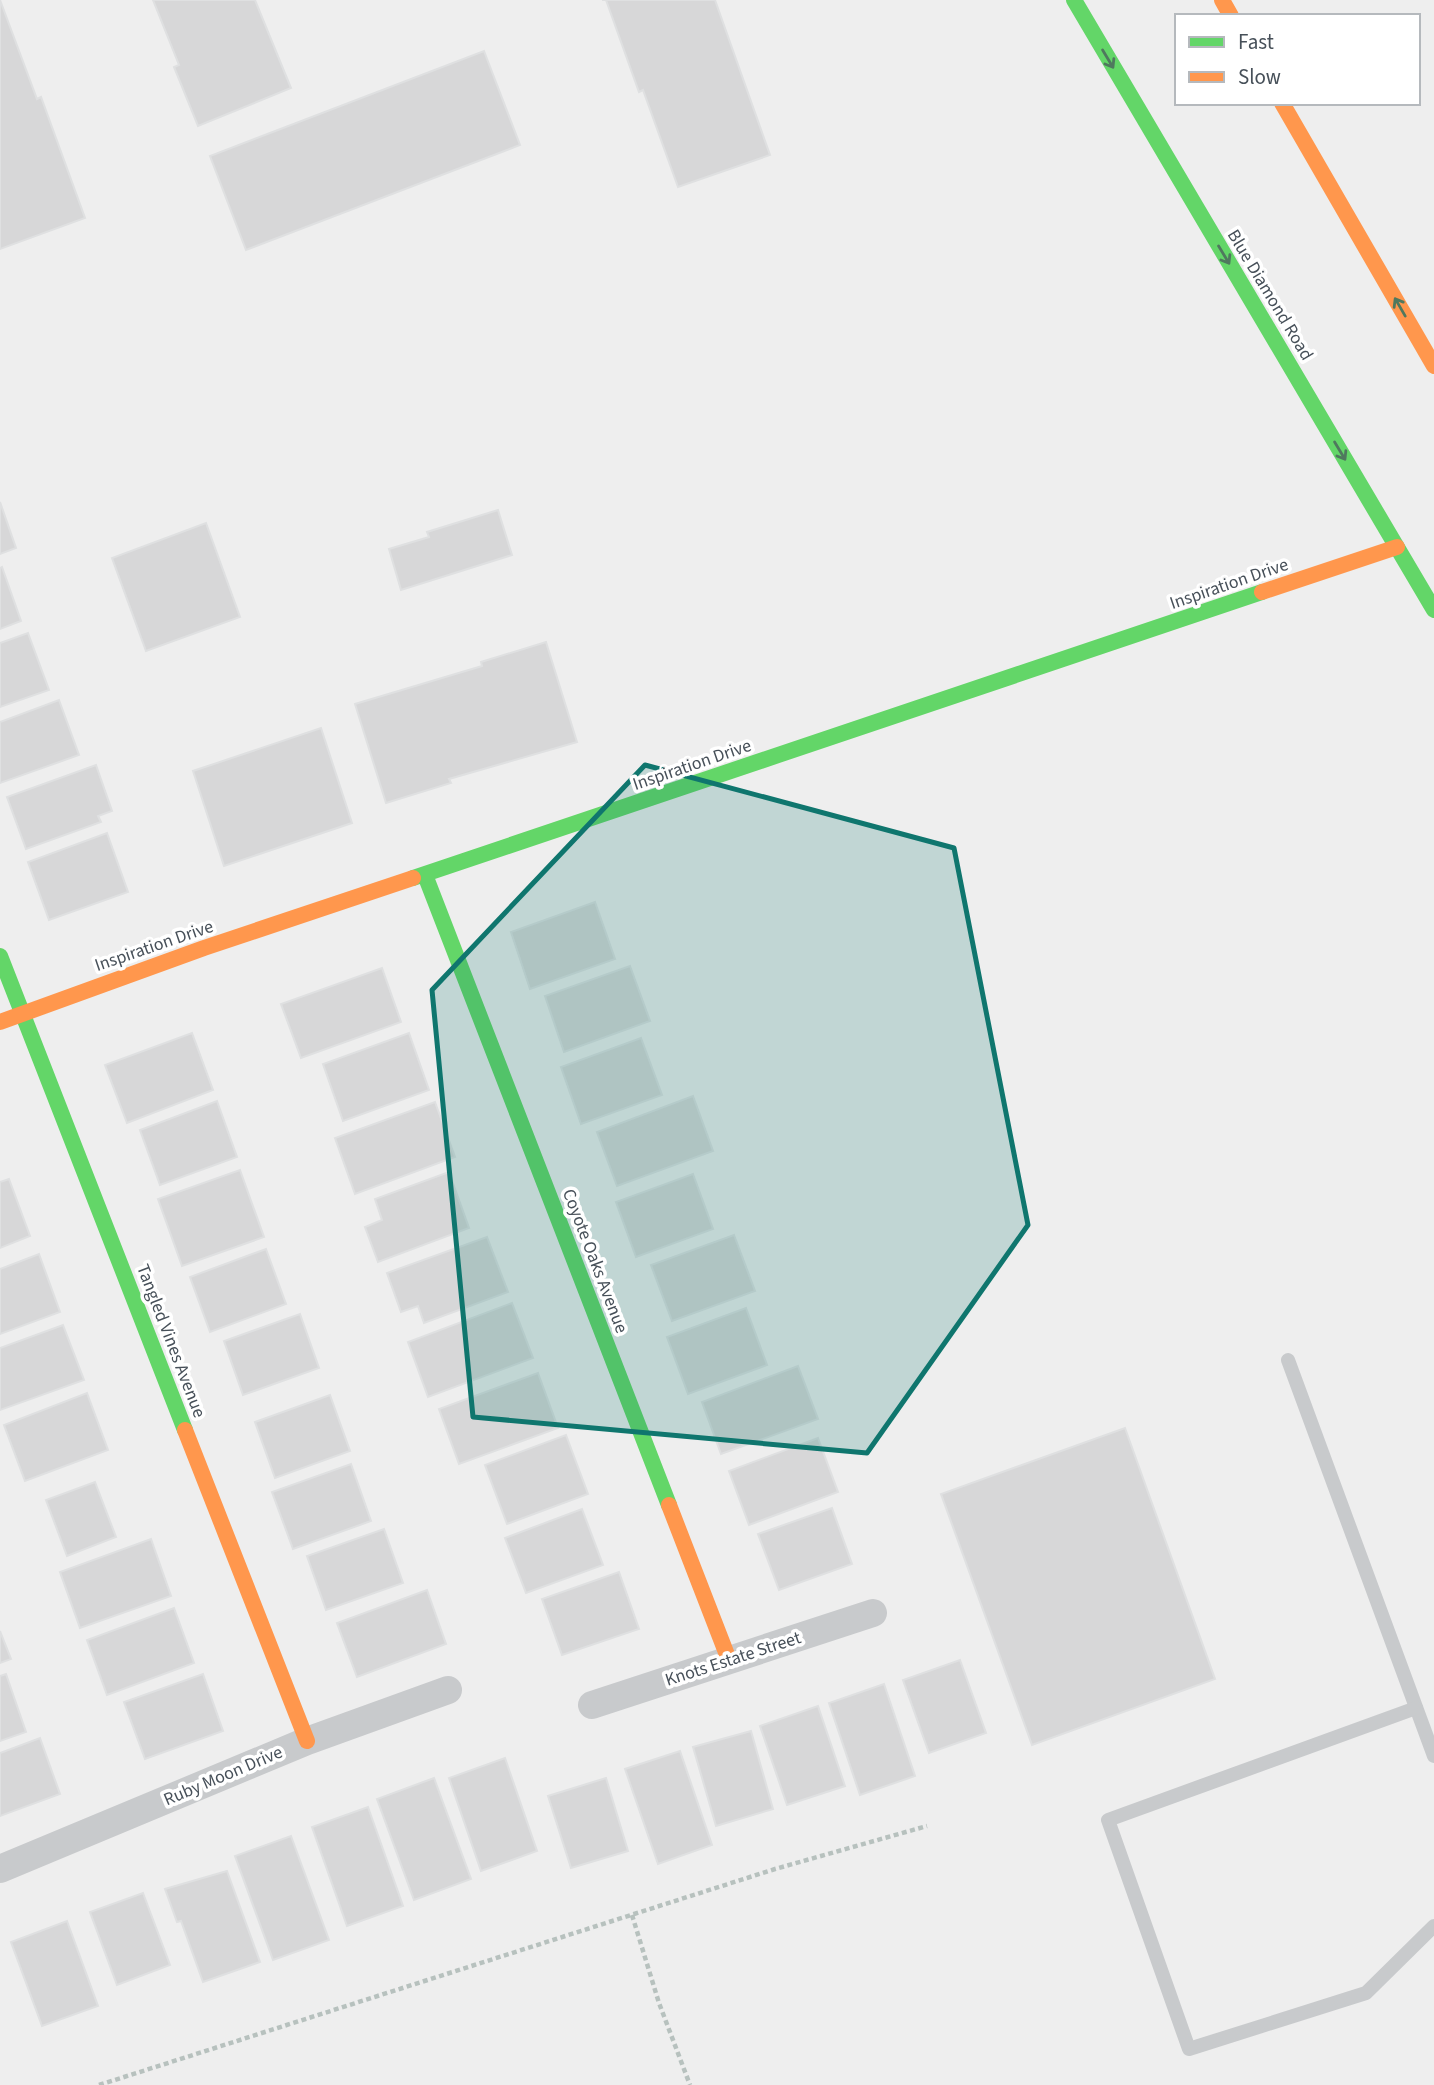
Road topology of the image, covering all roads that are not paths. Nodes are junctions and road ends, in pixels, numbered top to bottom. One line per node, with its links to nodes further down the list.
1 (1074, 0): 4 (main road, Blue Diamond Road, one-way to 4)
2 (1283, 105): 3 (main road, one-way to 2)
3 (1434, 366)
4 (1396, 547): 5 (main road, Blue Diamond Road); 6 (main road, Inspiration Drive)
5 (1434, 610)
6 (425, 875): 8 (main road, Inspiration Drive); 12 (main road, Coyote Oaks Avenue)
7 (0, 956): 8 (main road, Tangled Vines Avenue)
8 (23, 1013): 9 (main road, Inspiration Drive); 16 (main road, Tangled Vines Avenue)
9 (0, 1022)
10 (1288, 1360): 15 (lane)
11 (873, 1613): 12 (street, Knots Estate Street)
12 (729, 1660): 14 (street, Knots Estate Street)
13 (448, 1690): 16 (street, Ruby Moon Drive)
14 (592, 1705)
15 (1416, 1708): 17 (lane); 19 (lane)
16 (307, 1741): 18 (street, Ruby Moon Drive)
17 (1434, 1756)
18 (0, 1869)
19 (1434, 1926)

